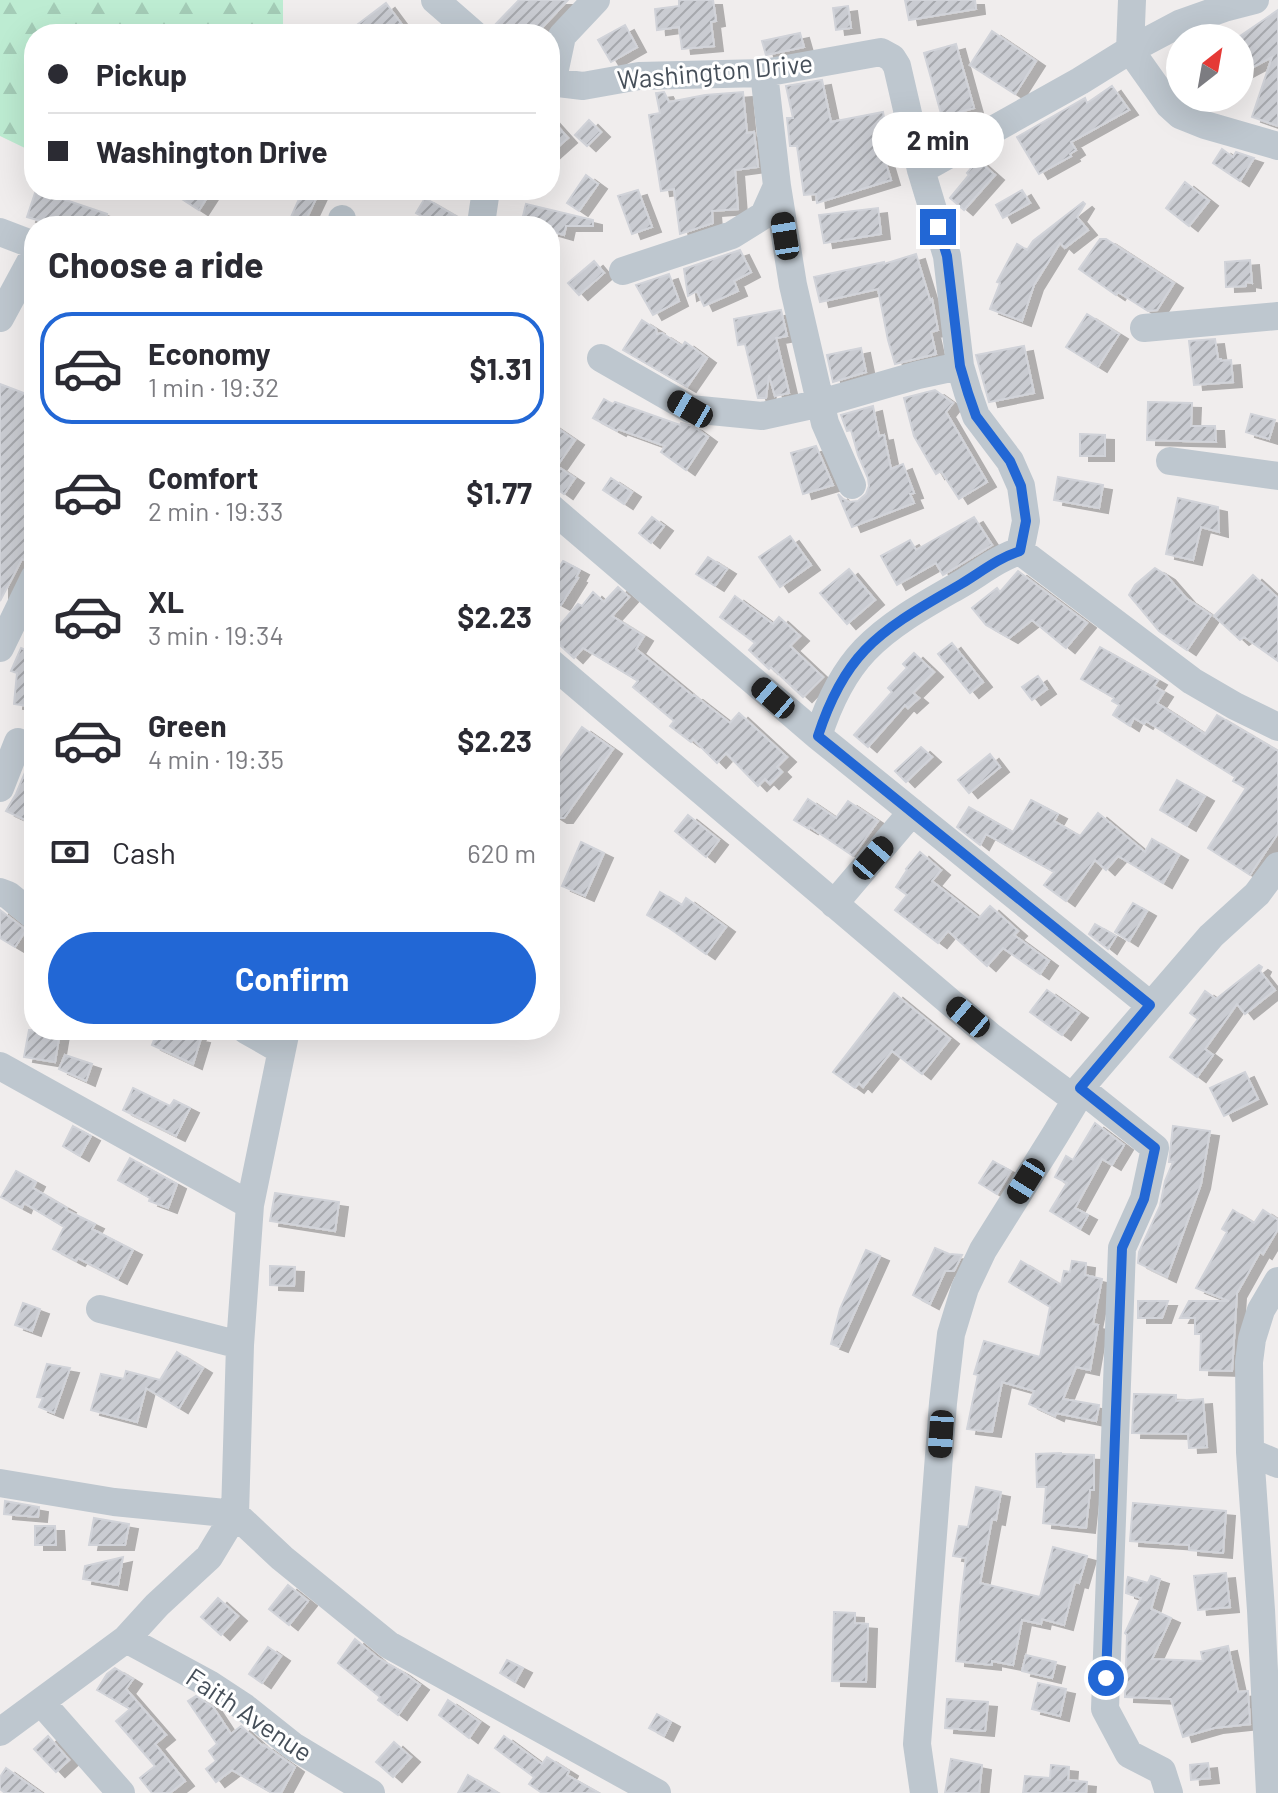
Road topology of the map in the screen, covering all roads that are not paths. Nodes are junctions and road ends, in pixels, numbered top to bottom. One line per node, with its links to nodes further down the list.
1 (435, 0): 5 (street)
2 (596, 0): 6 (street)
3 (1132, 0): 7 (street)
4 (1255, 0): 7 (street)
5 (463, 24)
6 (560, 44)
7 (1130, 50): 10 (street); 11 (street)
8 (764, 73): 9 (street, Washington Drive); 11 (street, Washington Drive); 12 (street)
9 (560, 83)
10 (1278, 146)
11 (921, 170): 21 (street, Washington Drive)
12 (777, 186): 15 (street); 22 (street)
13 (0, 232): 14 (street)
14 (24, 241)
15 (623, 271)
16 (24, 274): 18 (street)
17 (1278, 316): 19 (street)
18 (0, 318)
19 (1144, 328)
20 (601, 358): 22 (street)
21 (960, 366): 22 (street); 27 (street, Washington Drive)
22 (821, 403): 25 (street)
23 (1170, 461): 24 (street)
24 (1278, 476)
25 (852, 485)
26 (560, 516): 32 (street)
27 (1020, 551): 31 (street); 32 (street)
28 (24, 599): 29 (street)
29 (0, 648)
30 (560, 671): 38 (street)
31 (1278, 727)
32 (818, 736): 35 (street)
33 (17, 741): 34 (street)
34 (0, 788)
35 (912, 812): 38 (street); 40 (street)
36 (1278, 866): 40 (street)
37 (0, 892): 39 (street)
38 (834, 904): 43 (street)
39 (24, 908)
40 (1150, 1005): 43 (street)
41 (283, 1040): 44 (street)
42 (0, 1066): 44 (street)
43 (1078, 1094): 60 (street); 61 (street)
44 (250, 1205): 47 (street)
45 (1278, 1281): 48 (street)
46 (100, 1309): 47 (street)
47 (240, 1345): 51 (street)
48 (1250, 1452): 49 (street); 52 (street)
49 (1278, 1464)
50 (0, 1483): 51 (street)
51 (235, 1514): 53 (street); 59 (street)
52 (1270, 1632): 56 (street)
53 (126, 1639): 54 (street); 58 (street, Faith Avenue)
54 (41, 1702): 55 (street); 57 (street)
55 (0, 1732)
56 (1272, 1777)
57 (121, 1793)
58 (371, 1793)
59 (657, 1793)
60 (924, 1793)
61 (1169, 1793)

